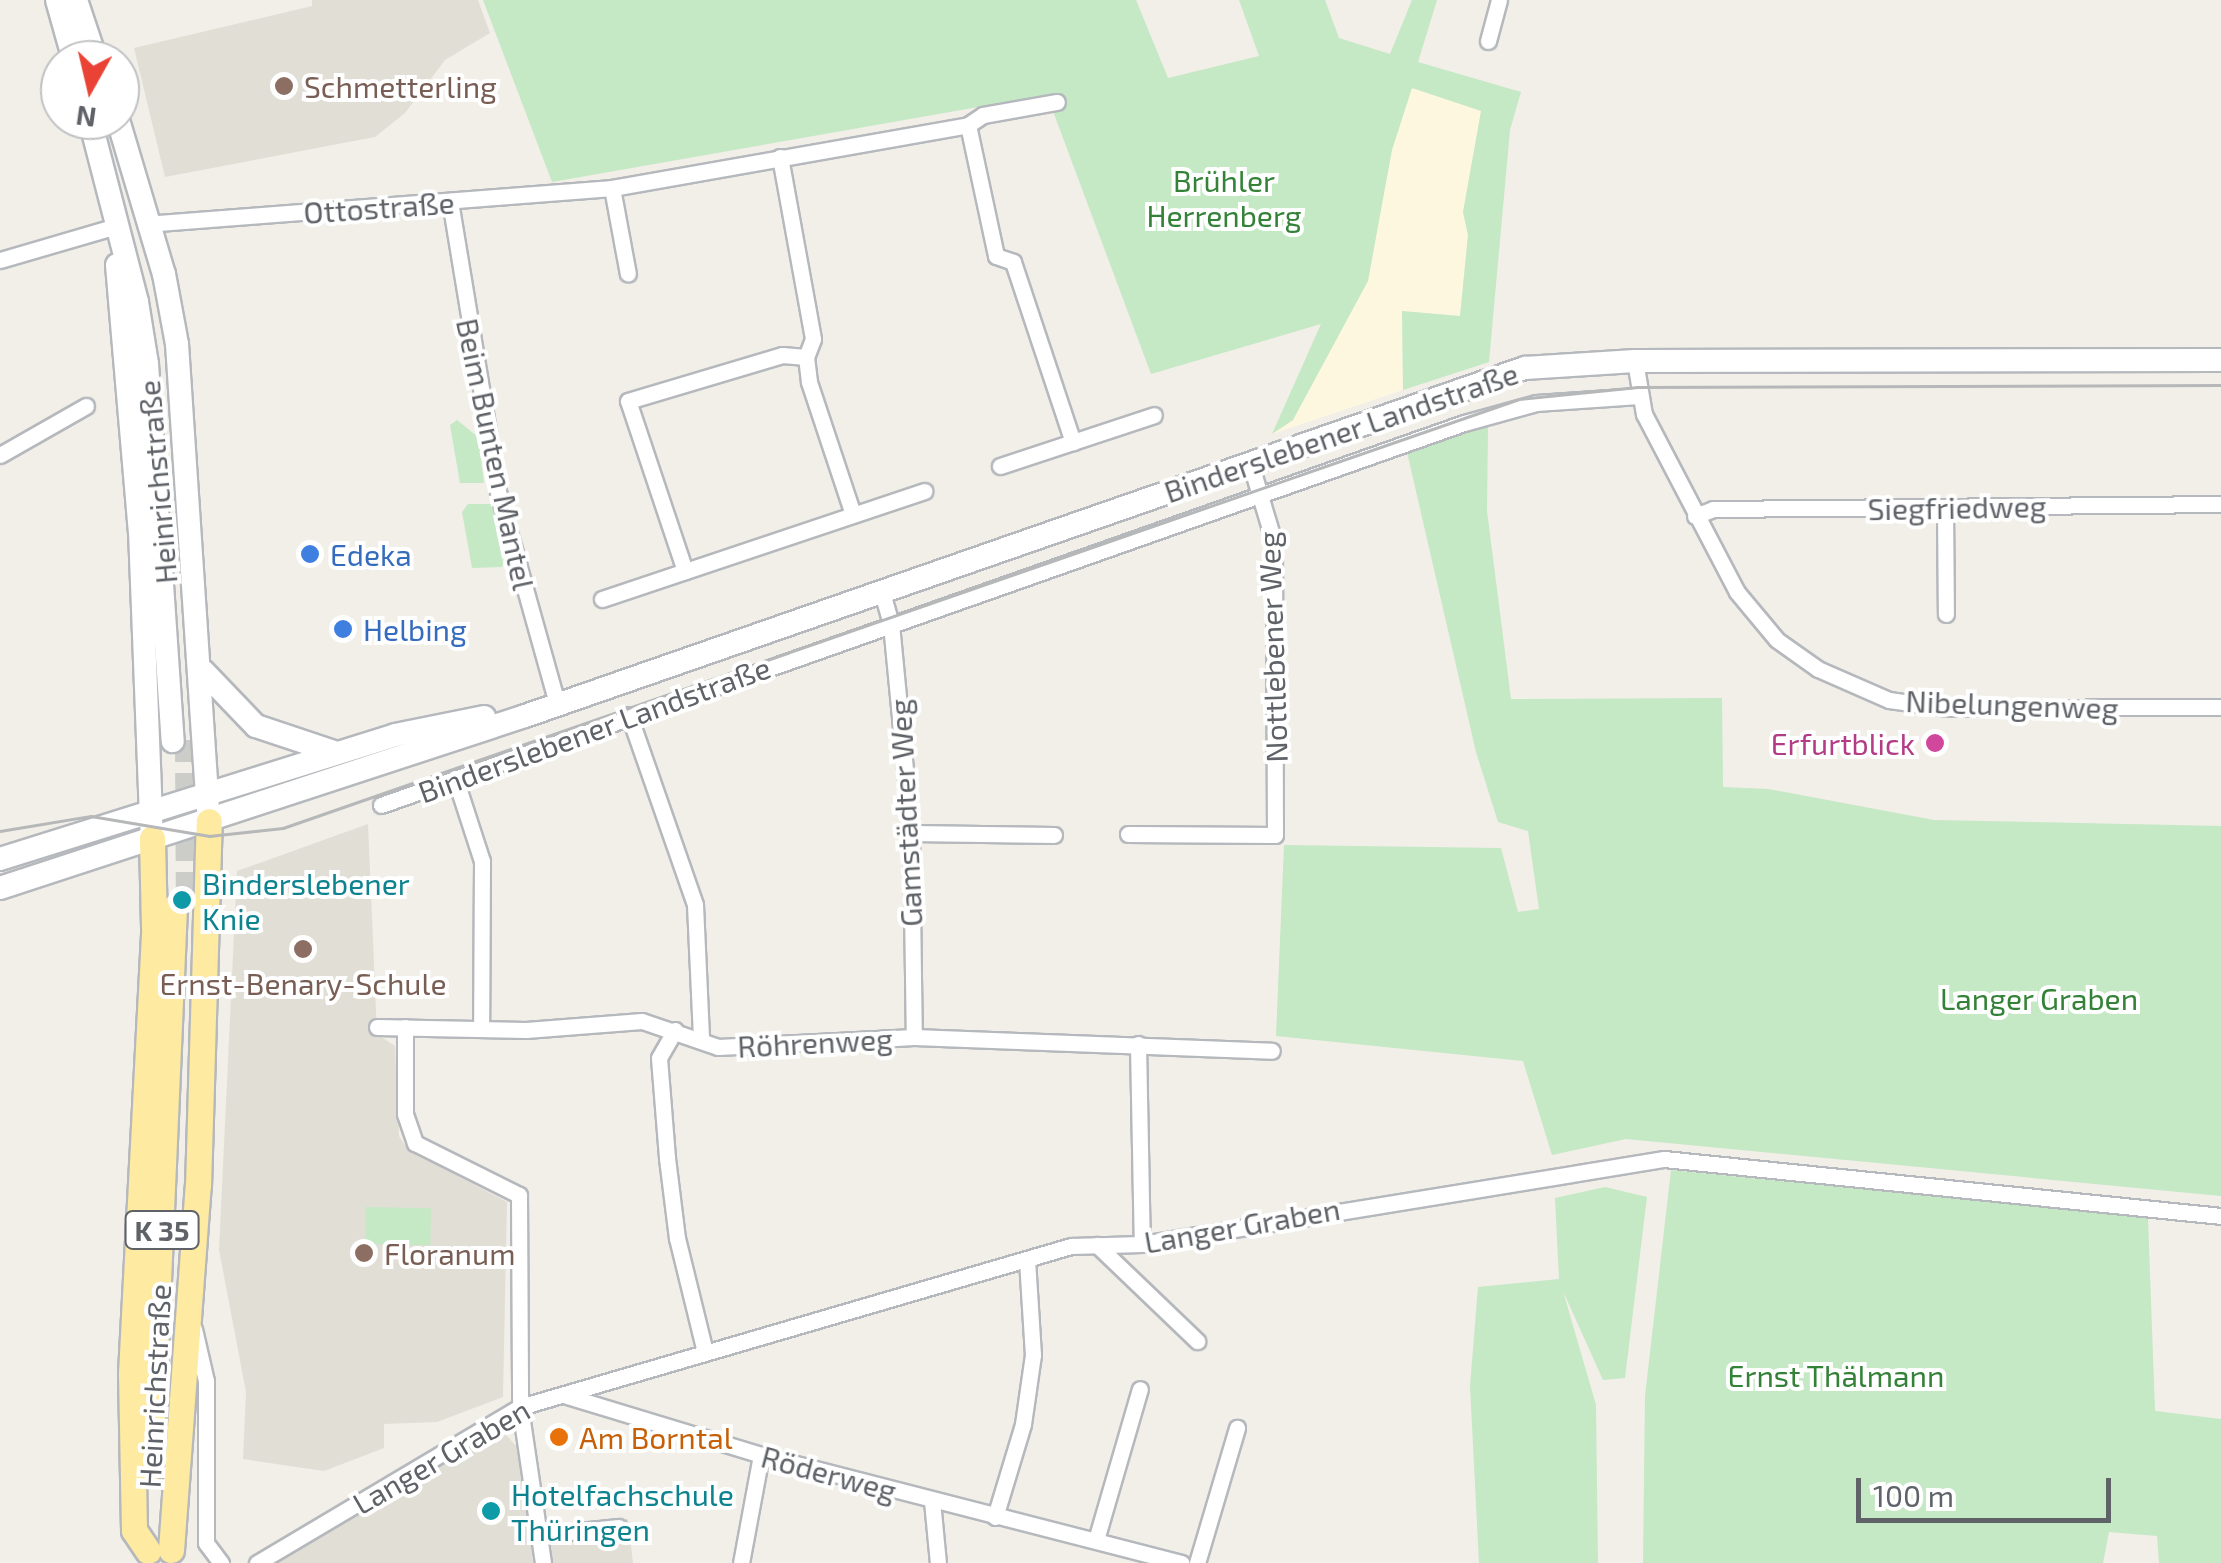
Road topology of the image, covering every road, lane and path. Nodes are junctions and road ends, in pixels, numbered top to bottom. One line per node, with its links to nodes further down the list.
1 (58, 0): 4 (main road)
2 (76, 0): 5 (main road)
3 (1499, 0): 6 (street)
4 (69, 40)
5 (89, 40)
6 (1488, 41)
7 (1058, 102): 8 (street, Ottostraße)
8 (968, 125): 11 (street, Ottostraße); 24 (street)
9 (95, 140): 15 (main road, Heinrichstraße / K 35)
10 (123, 140): 14 (main road, Heinrichstraße / K 35)
11 (780, 158): 12 (street, Ottostraße); 18 (street)
12 (612, 188): 13 (street, Ottostraße); 17 (street)
13 (450, 202): 14 (street, Ottostraße); 40 (street, Beim Bunten Mantel)
14 (146, 224): 15 (main road, Heinrichstraße / K 35); 39 (main road, Heinrichstraße / K 35)
15 (116, 226): 16 (street); 47 (main road, Heinrichstraße / K 35)
16 (0, 260)
17 (628, 274)
18 (806, 356): 32 (street); 34 (street)
19 (2221, 360): 20 (main road, Binderslebener Landstraße)
20 (1635, 361): 21 (street, Nibelungenweg); 26 (main road, Binderslebener Landstraße)
21 (1639, 396): 29 (street, Binderslebener Landstraße); 33 (street, Nibelungenweg)
22 (86, 406): 25 (street)
23 (1154, 415): 24 (street)
24 (1073, 442): 27 (street)
25 (0, 456)
26 (1250, 462): 29 (street, Nottlebener Weg); 35 (main road, Binderslebener Landstraße)
27 (1000, 466)
28 (924, 490): 32 (street)
29 (1260, 495): 38 (street, Binderslebener Landstraße); 49 (street, Nottlebener Weg)
30 (2221, 504): 31 (street, Siegfriedweg)
31 (1946, 508): 33 (street, Siegfriedweg); 37 (street)
32 (854, 514): 34 (street)
33 (1694, 516): 41 (street, Nibelungenweg)
34 (686, 571): 36 (street)
35 (881, 590): 38 (street, Gamstädter Weg); 40 (main road, Binderslebener Landstraße)
36 (602, 600)
37 (1946, 614)
38 (891, 624): 42 (street, Binderslebener Landstraße); 48 (street, Gamstädter Weg)
39 (203, 671): 43 (main road); 46 (main road, Heinrichstraße / K 35)
40 (557, 704): 43 (main road, Binderslebener Landstraße); 46 (main road, Binderslebener Landstraße)
41 (2221, 707)
42 (630, 715): 44 (street, Binderslebener Landstraße); 59 (street)
43 (340, 754): 46 (main road, Binderslebener Landstraße)
44 (455, 778): 45 (street, Binderslebener Landstraße); 56 (street)
45 (380, 804)
46 (208, 809): 47 (main road, Binderslebener Landstraße); 66 (highway, K 35)
47 (152, 826): 51 (main road, Binderslebener Landstraße); 52 (main road, Binderslebener Landstraße); 79 (highway, K 35)
48 (911, 833): 50 (street); 58 (street, Gamstädter Weg)
49 (1128, 834)
50 (1054, 836)
51 (0, 859)
52 (0, 888)
53 (181, 909): 79 (highway, Heinrichstraße / K 35)
54 (377, 1026): 55 (street, Röhrenweg)
55 (405, 1027): 56 (street, Röhrenweg); 71 (street)
56 (481, 1028): 57 (street, Röhrenweg)
57 (675, 1030): 59 (street, Röhrenweg); 68 (street)
58 (914, 1038): 59 (street, Röhrenweg); 60 (street, Röhrenweg)
59 (702, 1039)
60 (1138, 1044): 61 (street, Röhrenweg); 64 (street)
61 (1272, 1051)
62 (2221, 1216): 64 (street, Langer Graben)
63 (1097, 1244): 64 (street, Langer Graben); 65 (street, Langer Graben); 67 (street, Langer Graben)
64 (1142, 1244)
65 (1027, 1260): 68 (street, Langer Graben); 75 (street)
66 (190, 1318): 79 (highway, K 35); 80 (street)
67 (1196, 1342)
68 (706, 1352): 70 (street, Langer Graben)
69 (1140, 1389): 78 (street)
70 (565, 1395): 71 (street, Langer Graben); 73 (street, Röderweg)
71 (520, 1407): 77 (street); 81 (street, Langer Graben)
72 (1237, 1428): 86 (street)
73 (761, 1455): 74 (street, Röderweg); 83 (street)
74 (932, 1501): 75 (street, Röderweg); 84 (street)
75 (996, 1517): 78 (street, Röderweg)
76 (619, 1528): 77 (street)
77 (539, 1535): 82 (street)
78 (1096, 1540): 85 (street, Röderweg)
79 (160, 1557)
80 (221, 1563)
81 (257, 1563)
82 (543, 1563)
83 (741, 1563)
84 (938, 1563)
85 (1180, 1563)
86 (1197, 1563)

